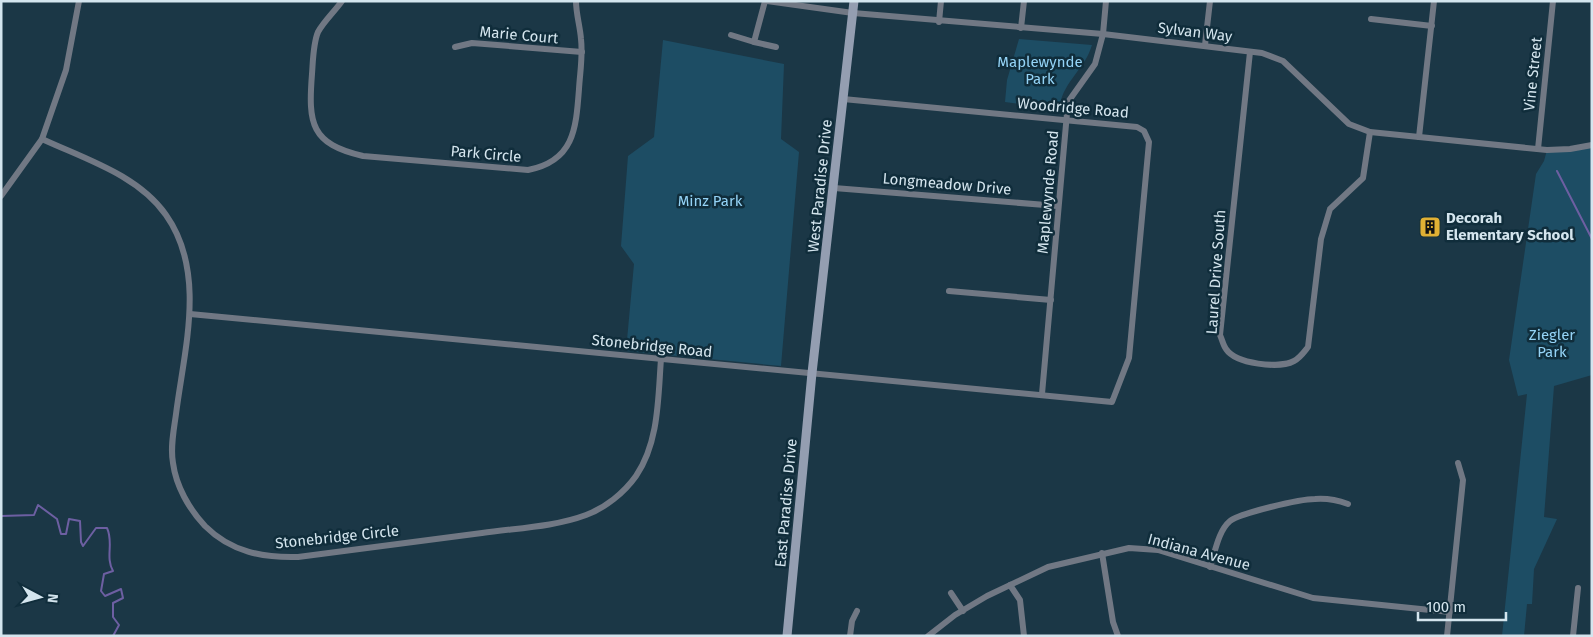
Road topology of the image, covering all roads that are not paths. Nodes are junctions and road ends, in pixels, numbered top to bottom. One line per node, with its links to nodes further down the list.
1 (79, 1): 29 (street)
2 (342, 1): 23 (street, Park Circle)
3 (576, 1): 23 (street, Park Circle)
4 (766, 1): 12 (street, Sylvan Way); 19 (street)
5 (854, 1): 12 (street, West Paradise Drive)
6 (941, 1): 14 (street)
7 (1024, 1): 16 (street)
8 (1106, 1): 17 (street, Maplewynde Road)
9 (1210, 1): 20 (street)
10 (1434, 1): 15 (street)
11 (1553, 1): 31 (street, Vine Street)
12 (853, 13): 14 (street, Sylvan Way); 25 (street, West Paradise Drive)
13 (1371, 19): 15 (street)
14 (939, 22): 16 (street, Sylvan Way)
15 (1432, 26): 28 (street)
16 (1021, 28): 17 (street, Sylvan Way)
17 (1103, 34): 20 (street, Sylvan Way); 26 (street, Maplewynde Road)
18 (731, 35): 19 (street)
19 (754, 42): 22 (street)
20 (1205, 46): 24 (street, Sylvan Way)
21 (455, 47): 23 (street, Marie Court)
22 (776, 47)
23 (582, 52)
24 (1250, 52): 27 (street, Sylvan Way); 27 (street, Laurel Drive South)
25 (843, 99): 26 (street, Woodridge Road); 32 (street, West Paradise Drive)
26 (1067, 120): 34 (street, Maplewynde Road); 41 (street, Woodridge Road)
27 (1370, 132): 28 (street, Sylvan Way)
28 (1419, 137): 31 (street, Sylvan Way)
29 (42, 139): 33 (street); 37 (street, Stonebridge Circle)
30 (1592, 145): 31 (street, Sylvan Way)
31 (1538, 149)
32 (834, 188): 34 (street, Longmeadow Drive); 39 (street, West Paradise Drive)
33 (1, 196)
34 (1058, 206): 36 (street, Maplewynde Road)
35 (948, 291): 36 (street)
36 (1051, 300): 40 (street, Maplewynde Road)
37 (190, 314): 38 (street, Stonebridge Road); 38 (street, Stonebridge Circle)
38 (661, 359): 39 (street, Stonebridge Road)
39 (812, 373): 40 (street, Stonebridge Road); 52 (street, East Paradise Drive)
40 (1042, 394): 41 (street, Stonebridge Road)
41 (1112, 402)
42 (1458, 463): 51 (street)
43 (1348, 504): 45 (street)
44 (1102, 554): 45 (street, Indiana Avenue); 46 (street, Indiana Avenue); 56 (street)
45 (1210, 567): 51 (street, Indiana Avenue)
46 (1010, 585): 49 (street, Indiana Avenue); 55 (street)
47 (1578, 588): 58 (street)
48 (951, 593): 49 (street)
49 (963, 611): 54 (street, Indiana Avenue)
50 (857, 612): 53 (street)
51 (1450, 612): 57 (street)
52 (787, 636)
53 (850, 636)
54 (928, 636)
55 (1024, 636)
56 (1118, 636)
57 (1448, 636)
58 (1573, 636)

